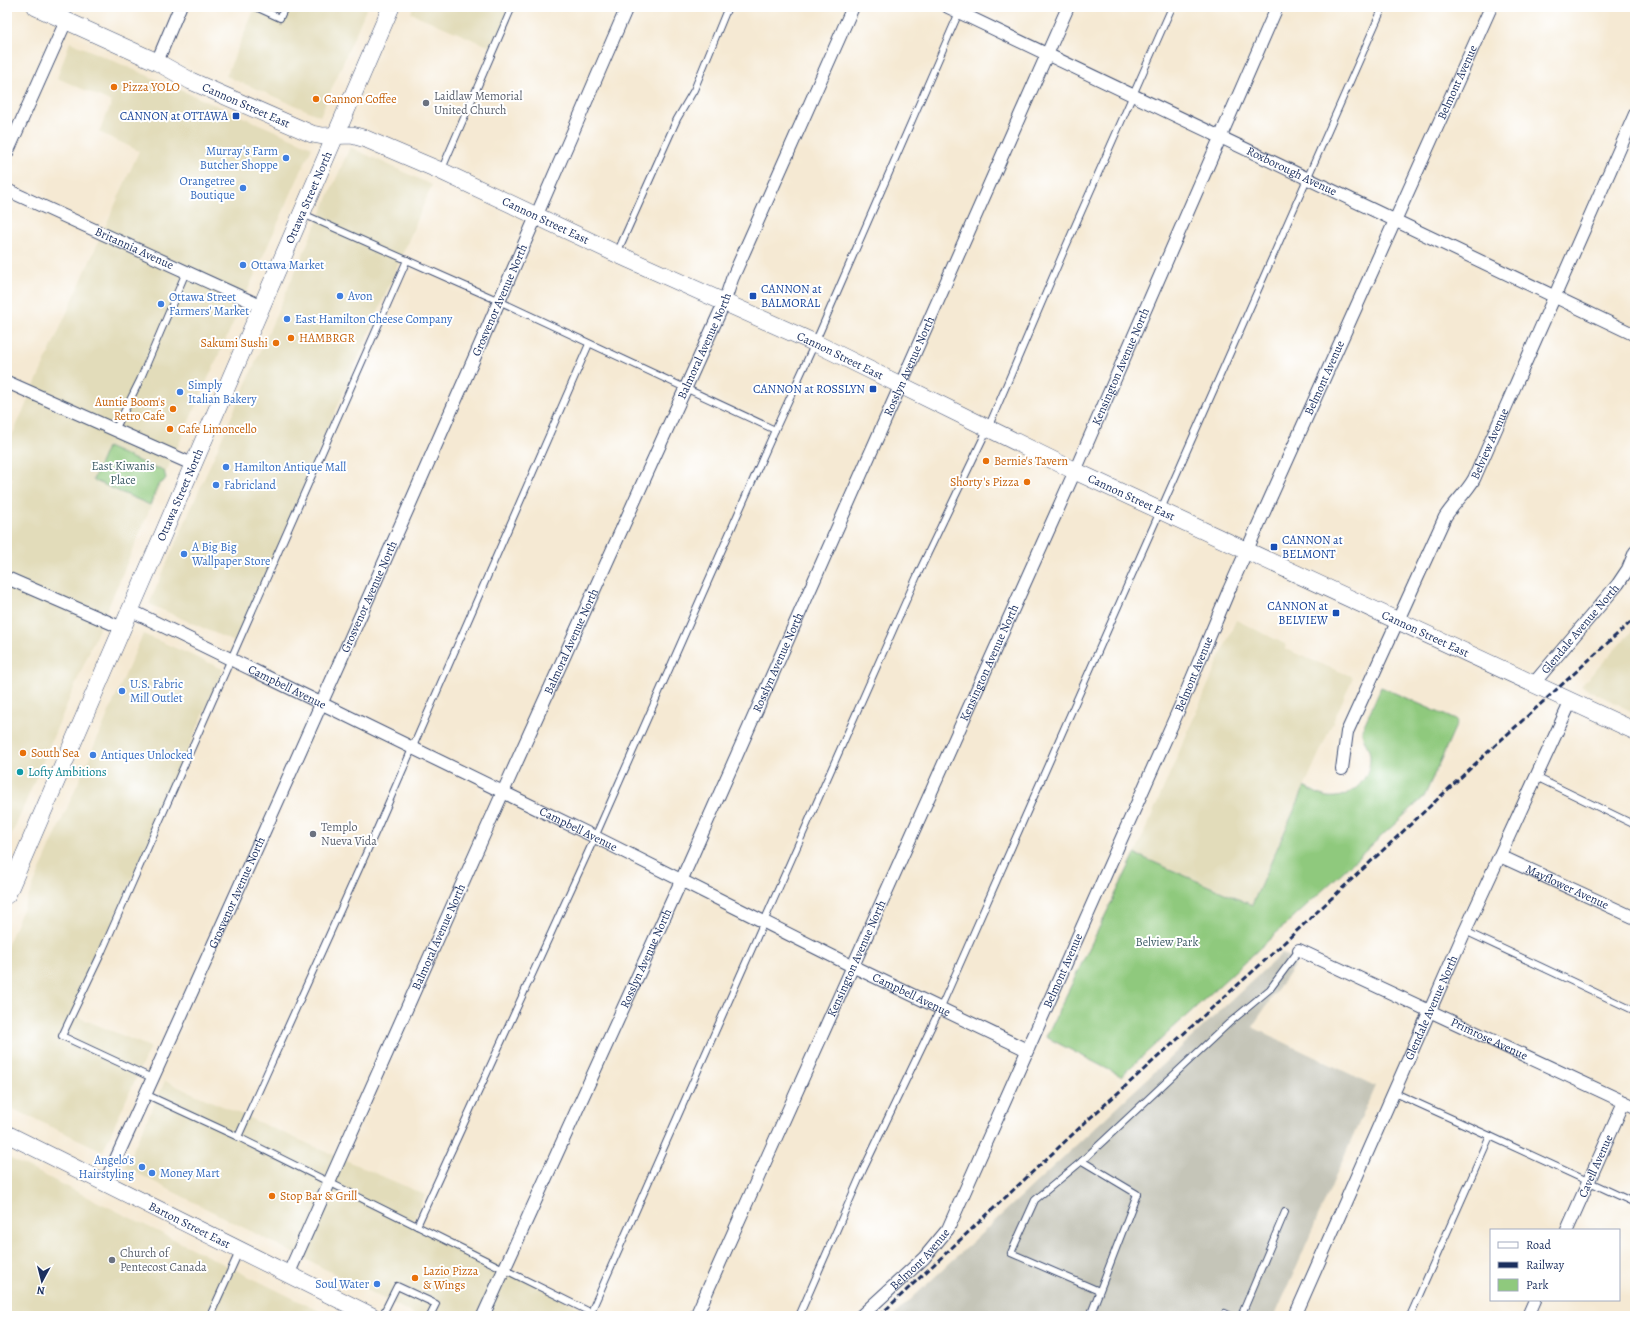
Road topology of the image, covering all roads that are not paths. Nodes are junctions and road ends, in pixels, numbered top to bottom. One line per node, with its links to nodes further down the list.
1 (36, 7): 17 (main road, Cannon Street East)
2 (180, 7): 19 (street)
3 (256, 7): 4 (lane)
4 (285, 7)
5 (391, 7): 22 (main road, Ottawa Street North)
6 (512, 7): 25 (lane)
7 (627, 7): 29 (street, Grosvenor Avenue North)
8 (728, 7): 31 (lane)
9 (853, 7): 36 (street, Balmoral Avenue North)
10 (948, 7): 16 (street, Roxborough Avenue)
11 (1068, 7): 18 (street, Rosslyn Avenue North)
12 (1172, 7): 20 (lane)
13 (1277, 7): 23 (street, Kensington Avenue North)
14 (1383, 7): 26 (lane)
15 (1491, 7): 30 (street, Belmont Avenue)
16 (960, 10): 18 (street, Roxborough Avenue); 39 (lane)
17 (66, 21): 19 (main road, Cannon Street East); 24 (street)
18 (1047, 54): 20 (street, Roxborough Avenue); 42 (street, Rosslyn Avenue North)
19 (157, 62): 22 (main road, Cannon Street East)
20 (1133, 96): 23 (street, Roxborough Avenue); 44 (lane)
21 (1635, 114): 34 (street, Belview Avenue)
22 (336, 136): 25 (main road, Cannon Street East); 28 (main road, Ottawa Street North)
23 (1220, 138): 26 (street, Roxborough Avenue); 48 (street, Kensington Avenue North)
24 (7, 152)
25 (441, 171): 29 (main road, Cannon Street East)
26 (1307, 179): 30 (street, Roxborough Avenue); 49 (lane)
27 (7, 190): 33 (street, Britannia Avenue)
28 (302, 213): 32 (lane); 37 (main road, Ottawa Street North)
29 (537, 216): 31 (main road, Cannon Street East); 35 (street, Grosvenor Avenue North)
30 (1395, 220): 34 (street, Roxborough Avenue); 50 (street, Belmont Avenue)
31 (617, 254): 36 (main road, Cannon Street East)
32 (407, 260): 35 (lane); 56 (lane)
33 (186, 272): 37 (street, Britannia Avenue); 45 (lane)
34 (1554, 297): 38 (street, Roxborough Avenue); 54 (street, Belview Avenue)
35 (499, 301): 40 (lane); 59 (street, Grosvenor Avenue North)
36 (724, 303): 39 (main road, Cannon Street East); 43 (street, Balmoral Avenue North)
37 (261, 306): 47 (main road, Ottawa Street North)
38 (1635, 335)
39 (815, 343): 42 (main road, Cannon Street East); 46 (lane)
40 (589, 344): 43 (lane); 61 (lane)
41 (7, 382): 45 (street)
42 (900, 385): 44 (main road, Cannon Street East); 68 (street, Rosslyn Avenue North)
43 (684, 389): 46 (lane); 64 (street, Balmoral Avenue North)
44 (988, 428): 48 (main road, Cannon Street East); 71 (lane)
45 (115, 430): 47 (street)
46 (775, 430): 66 (lane)
47 (192, 464): 53 (main road, Ottawa Street North)
48 (1075, 471): 49 (main road, Cannon Street East); 74 (street, Kensington Avenue North)
49 (1161, 512): 50 (main road, Cannon Street East); 75 (lane)
50 (1246, 551): 54 (main road, Cannon Street East); 78 (street, Belmont Avenue)
51 (1635, 552): 57 (street, Glendale Avenue North)
52 (7, 578): 55 (street)
53 (130, 610): 55 (main road, Ottawa Street North); 56 (street, Campbell Avenue)
54 (1398, 620): 57 (main road, Cannon Street East); 62 (street, Belview Avenue)
55 (122, 628): 69 (main road, Ottawa Street North)
56 (231, 658): 59 (street, Campbell Avenue); 79 (lane)
57 (1534, 683): 58 (main road, Cannon Street East)
58 (1571, 701): 60 (main road, Cannon Street East); 63 (street, Glendale Avenue North)
59 (320, 703): 61 (street, Campbell Avenue); 79 (street, Grosvenor Avenue North)
60 (1635, 731)
61 (412, 748): 64 (street, Campbell Avenue); 85 (lane)
62 (1342, 769)
63 (1536, 777): 65 (lane); 67 (street, Glendale Avenue North)
64 (503, 792): 66 (street, Campbell Avenue); 89 (street, Balmoral Avenue North)
65 (1635, 825)
66 (595, 837): 68 (street, Campbell Avenue); 92 (lane)
67 (1500, 856): 70 (street, Mayflower Avenue); 72 (street, Glendale Avenue North)
68 (681, 881): 71 (street, Campbell Avenue); 95 (street, Rosslyn Avenue North)
69 (7, 895)
70 (1635, 918)
71 (764, 923): 74 (street, Campbell Avenue); 99 (lane)
72 (1465, 931): 76 (lane); 77 (street, Glendale Avenue North)
73 (1299, 950): 77 (street, Primrose Avenue); 86 (lane)
74 (852, 966): 75 (street, Campbell Avenue); 107 (street, Kensington Avenue North)
75 (940, 1009): 78 (street, Campbell Avenue); 108 (lane)
76 (1635, 1011)
77 (1430, 1012): 80 (street, Glendale Avenue North); 82 (street, Primrose Avenue)
78 (1027, 1050): 109 (street, Belmont Avenue)
79 (152, 1078): 81 (street, Grosvenor Avenue North)
80 (1393, 1092): 84 (lane); 113 (street, Glendale Avenue North)
81 (145, 1094): 85 (lane); 88 (street, Grosvenor Avenue North)
82 (1630, 1105): 87 (street, Cavell Avenue)
83 (7, 1134): 88 (main road, Barton Street East)
84 (1490, 1136): 87 (lane); 114 (lane)
85 (238, 1137): 89 (lane)
86 (1082, 1161): 97 (lane); 97 (lane)
87 (1589, 1182): 90 (lane); 93 (street, Cavell Avenue)
88 (105, 1183): 94 (main road, Barton Street East)
89 (328, 1183): 92 (lane); 96 (street, Balmoral Avenue North)
90 (1635, 1203)
91 (1285, 1212): 112 (lane)
92 (417, 1226): 95 (lane)
93 (1567, 1229)
94 (239, 1250): 96 (main road, Barton Street East); 101 (lane)
95 (505, 1269): 99 (lane); 105 (street, Rosslyn Avenue North)
96 (288, 1275): 102 (main road, Barton Street East)
97 (1099, 1291): 110 (lane)
98 (1535, 1301): 115 (street)
99 (591, 1312): 106 (lane)
100 (1225, 1313): 111 (lane)
101 (210, 1316)
102 (372, 1316)
103 (382, 1316): 104 (lane)
104 (430, 1316)
105 (483, 1316)
106 (598, 1316)
107 (696, 1316)
108 (799, 1316)
109 (861, 1316)
110 (1090, 1316)
111 (1231, 1316)
112 (1240, 1316)
113 (1295, 1316)
114 (1410, 1316)
115 (1528, 1316)

